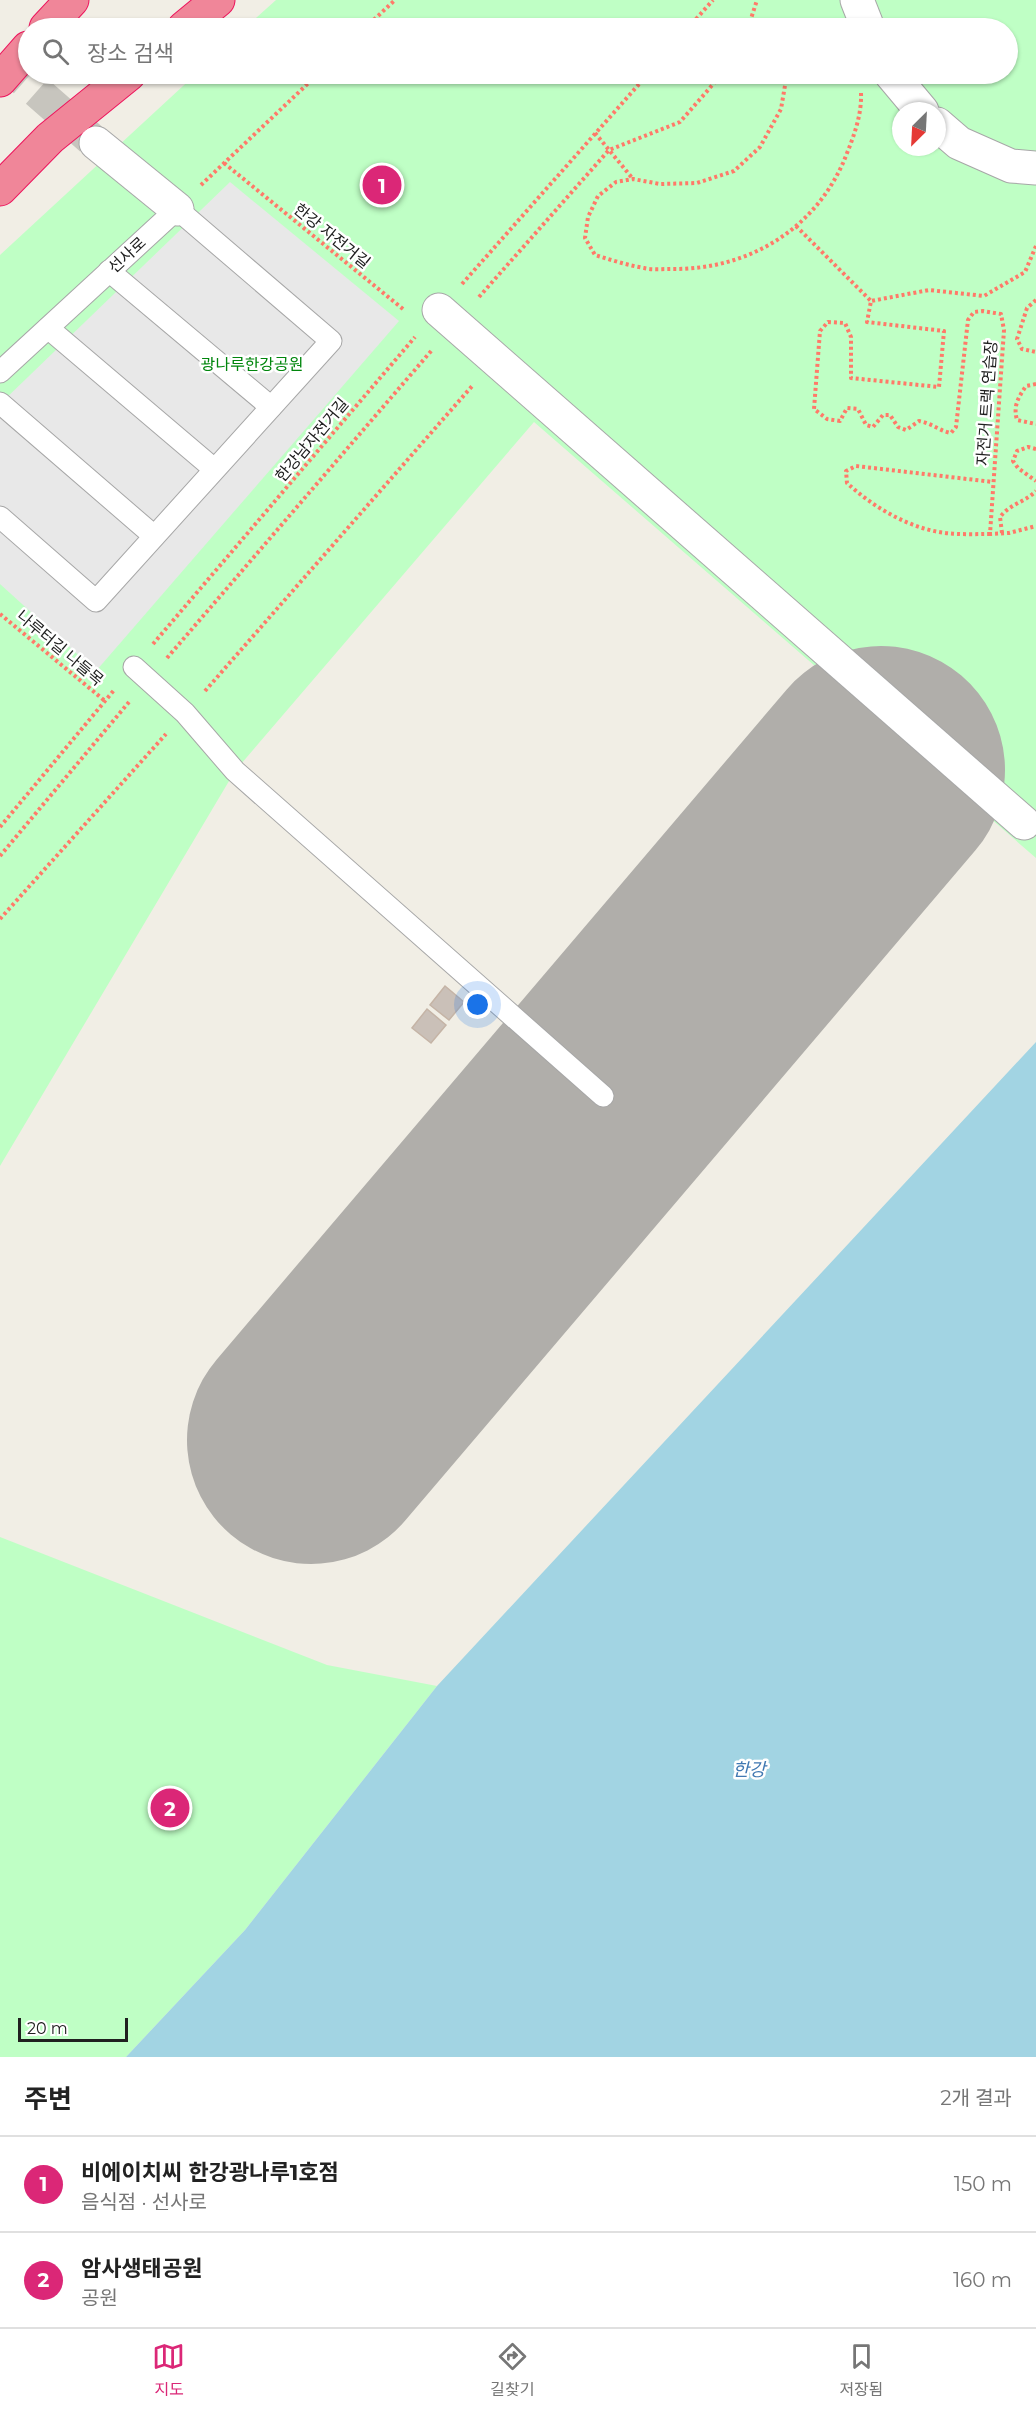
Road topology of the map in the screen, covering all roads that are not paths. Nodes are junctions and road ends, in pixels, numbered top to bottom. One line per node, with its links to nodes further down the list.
1 (72, 0): 4 (highway)
2 (218, 0): 5 (highway)
3 (857, 0): 6 (street)
4 (55, 18)
5 (196, 18)
6 (864, 18)
7 (18, 59): 8 (highway)
8 (0, 80)
9 (117, 84): 15 (highway)
10 (899, 84): 11 (street)
11 (914, 102)
12 (946, 132): 14 (street)
13 (96, 143): 16 (street)
14 (1036, 168)
15 (0, 189)
16 (177, 209): 17 (lane, 선사로); 22 (lane)
17 (109, 271): 19 (lane, 선사로); 22 (lane)
18 (439, 320): 27 (street)
19 (48, 328): 20 (lane, 선사로); 23 (lane)
20 (0, 372)
21 (0, 403): 25 (lane)
22 (271, 407): 23 (lane)
23 (214, 470): 25 (lane)
24 (0, 517): 25 (lane)
25 (154, 536)
26 (141, 673): 28 (lane)
27 (1030, 820)
28 (603, 1096)

